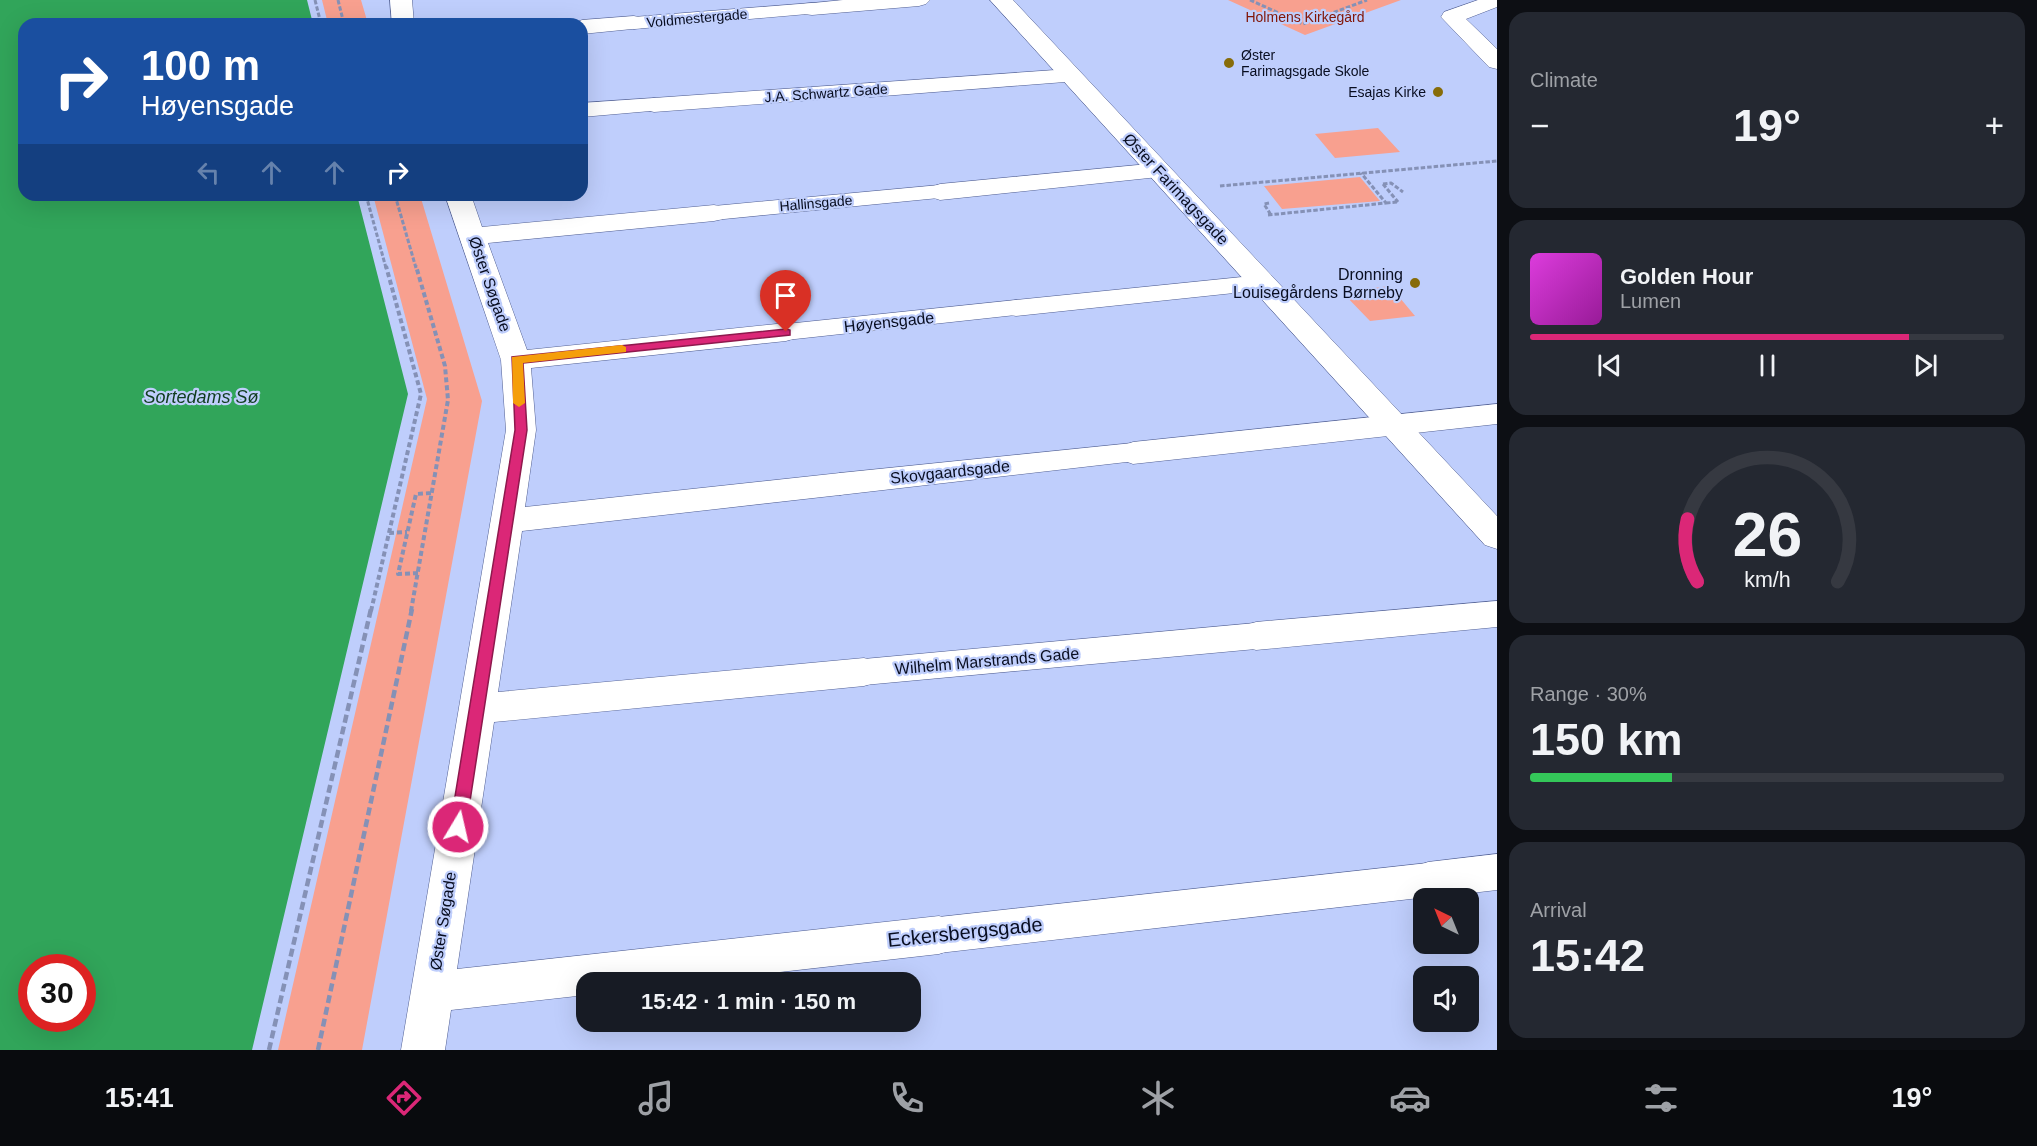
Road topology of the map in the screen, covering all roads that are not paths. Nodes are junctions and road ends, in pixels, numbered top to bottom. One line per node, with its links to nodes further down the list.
1 (401, 0): 6 (street)
2 (919, 0): 5 (street, Voldmestergade)
3 (1000, 0): 10 (street, Øster Farimagsgade)
4 (1497, 0): 9 (street)
5 (812, 9): 7 (street, Voldmestergade)
6 (402, 18)
7 (634, 23): 8 (street, Voldmestergade)
8 (588, 27)
9 (1497, 62)
10 (1070, 75): 11 (street, J.A. Schwartz Gade); 14 (street, Øster Farimagsgade)
11 (870, 90): 12 (street, J.A. Schwartz Gade)
12 (654, 105): 13 (street, J.A. Schwartz Gade)
13 (588, 110)
14 (1168, 180): 15 (street, Hallinsgade); 19 (street, Øster Farimagsgade)
15 (940, 192): 17 (street, Hallinsgade)
16 (460, 201): 18 (street, Øster Søgade)
17 (714, 213): 18 (street, Hallinsgade)
18 (473, 236): 22 (street, Øster Søgade)
19 (1262, 283): 20 (street, Høyensgade); 24 (street, Øster Farimagsgade)
20 (1016, 308): 21 (street, Høyensgade)
21 (786, 332): 22 (street, Høyensgade)
22 (516, 360): 27 (street, Øster Søgade)
23 (1497, 414): 24 (street, Skovgaardsgade)
24 (1394, 425): 25 (street, Skovgaardsgade); 28 (street, Øster Farimagsgade)
25 (1133, 453): 26 (street, Skovgaardsgade)
26 (840, 484): 27 (street, Skovgaardsgade)
27 (506, 521): 32 (street, Øster Søgade)
28 (1497, 537)
29 (1497, 614): 30 (street, Wilhelm Marstrands Gade)
30 (1256, 636): 31 (street, Wilhelm Marstrands Gade)
31 (864, 672): 32 (street, Wilhelm Marstrands Gade)
32 (477, 709): 36 (street, Øster Søgade)
33 (1497, 872): 34 (street, Eckersbergsgade)
34 (1428, 880): 35 (street, Eckersbergsgade)
35 (939, 935): 36 (street, Eckersbergsgade)
36 (432, 992): 37 (street, Øster Søgade)
37 (423, 1050)

